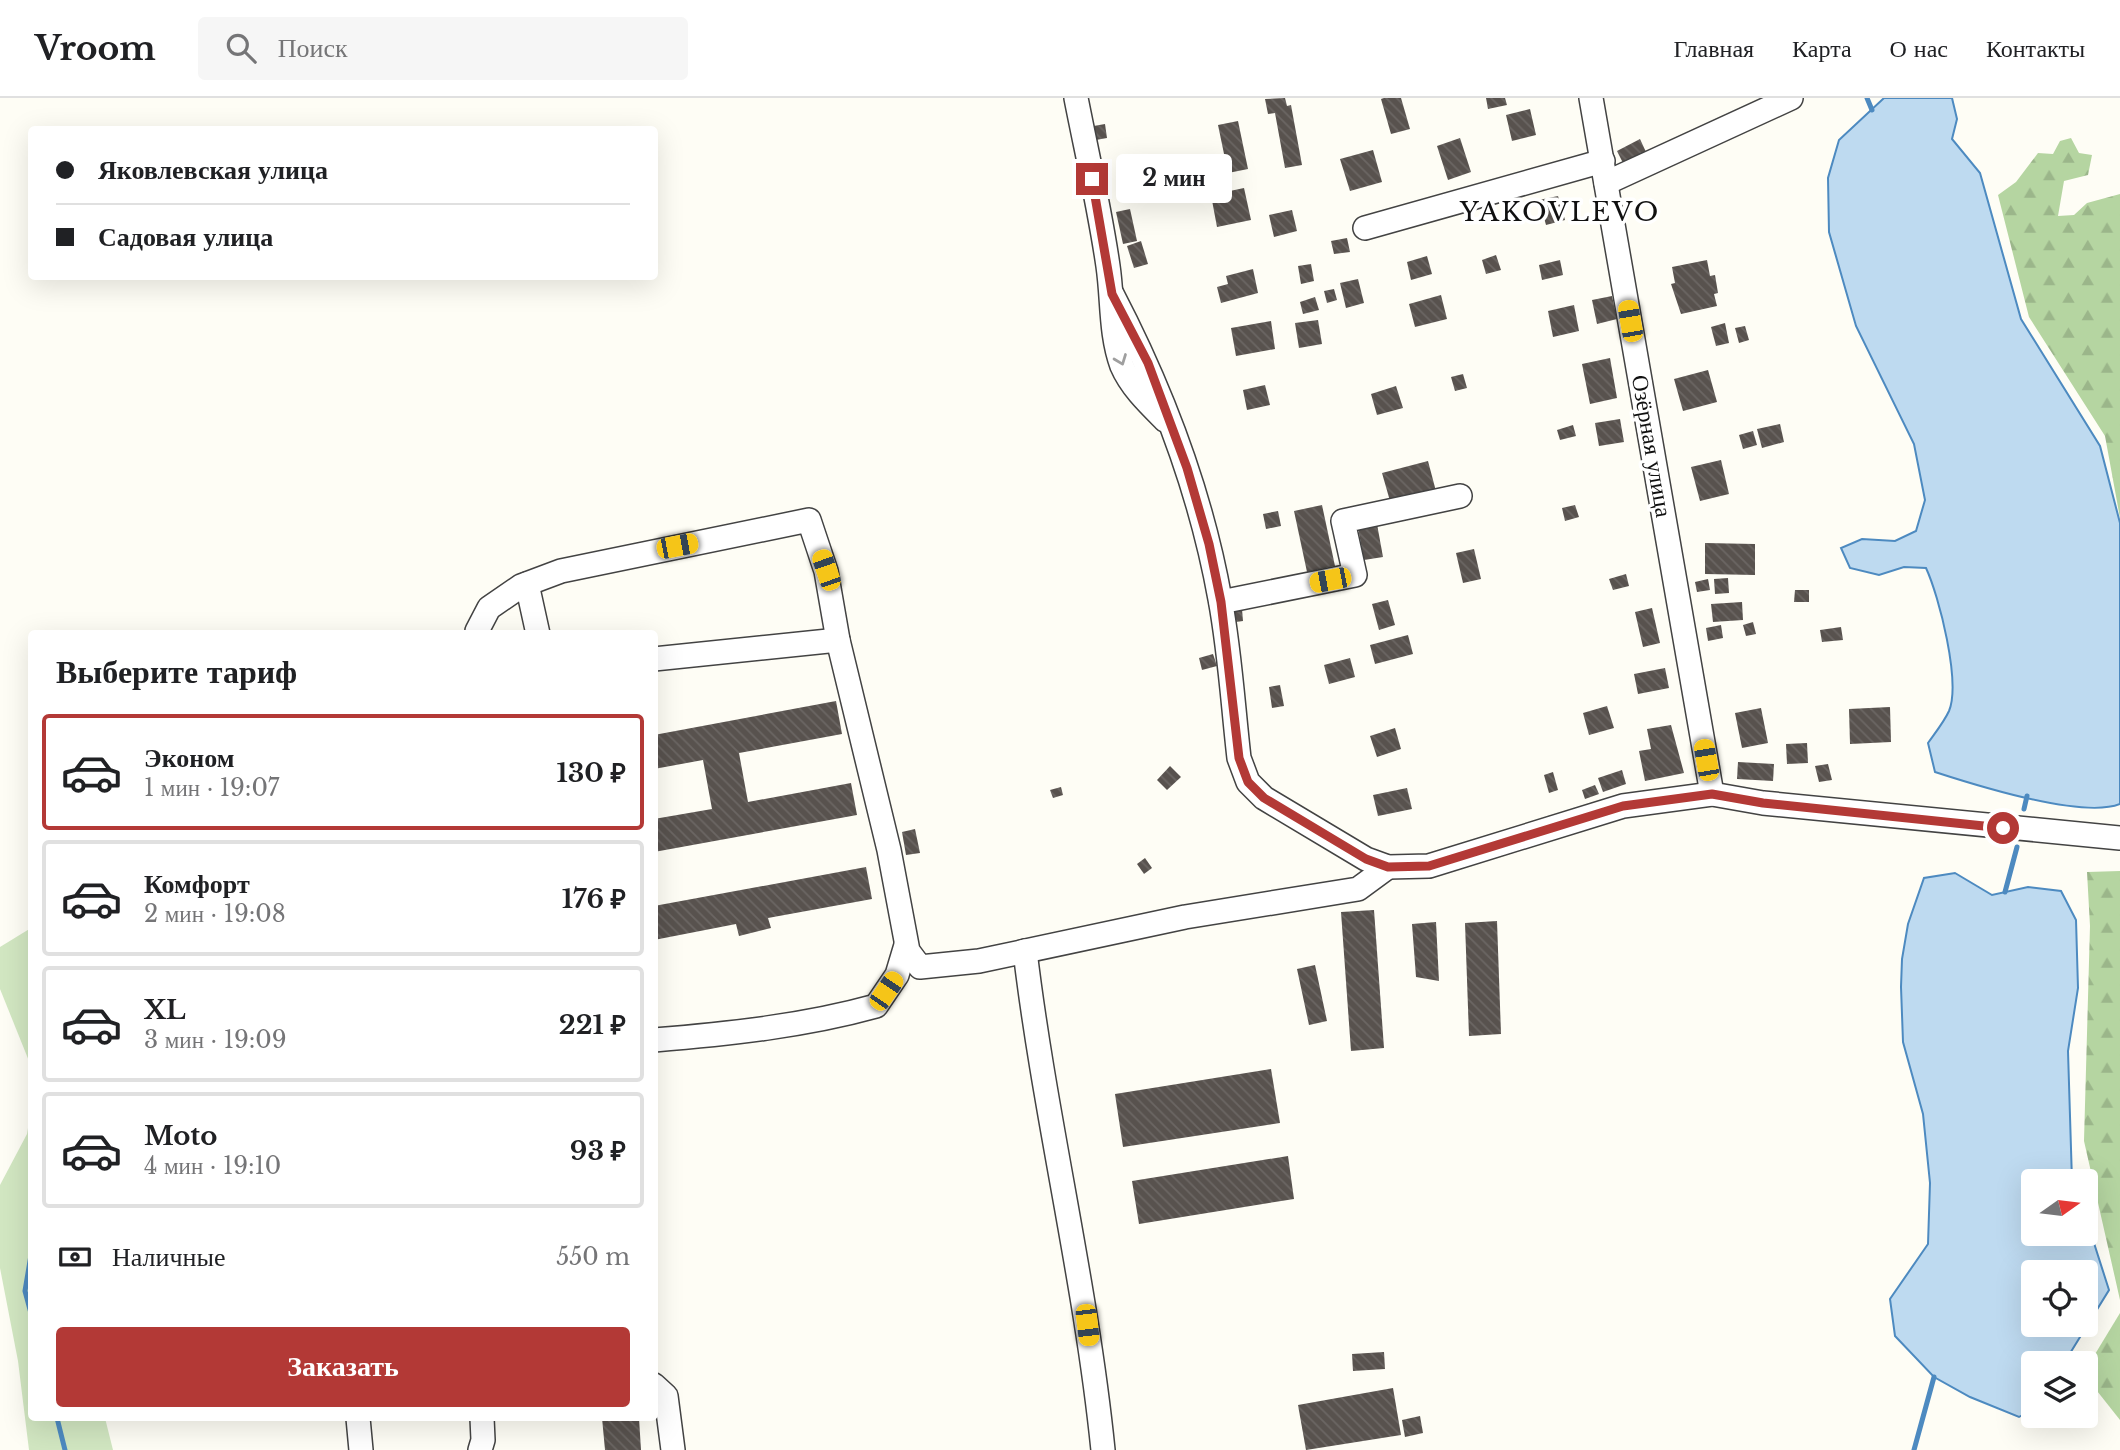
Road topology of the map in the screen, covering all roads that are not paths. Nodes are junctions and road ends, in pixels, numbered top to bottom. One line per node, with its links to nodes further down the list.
1 (1076, 98): 8 (street)
2 (1591, 98): 4 (street, Озёрная улица)
3 (1791, 98): 4 (street)
4 (1604, 172): 5 (street); 13 (street, Озёрная улица)
5 (1365, 228)
6 (1460, 496): 8 (street)
7 (527, 584): 9 (street); 10 (street); 11 (street)
8 (1221, 602): 15 (street)
9 (478, 630)
10 (537, 630)
11 (838, 640): 12 (street); 16 (street)
12 (658, 659)
13 (1712, 794): 14 (street); 15 (street)
14 (2120, 838)
15 (1388, 867): 17 (street)
16 (906, 945): 17 (street); 18 (street)
17 (1025, 951): 25 (street)
18 (658, 1040)
19 (658, 1389): 24 (street)
20 (358, 1421): 22 (street)
21 (482, 1421): 23 (street)
22 (361, 1450)
23 (480, 1450)
24 (673, 1450)
25 (1103, 1450)

